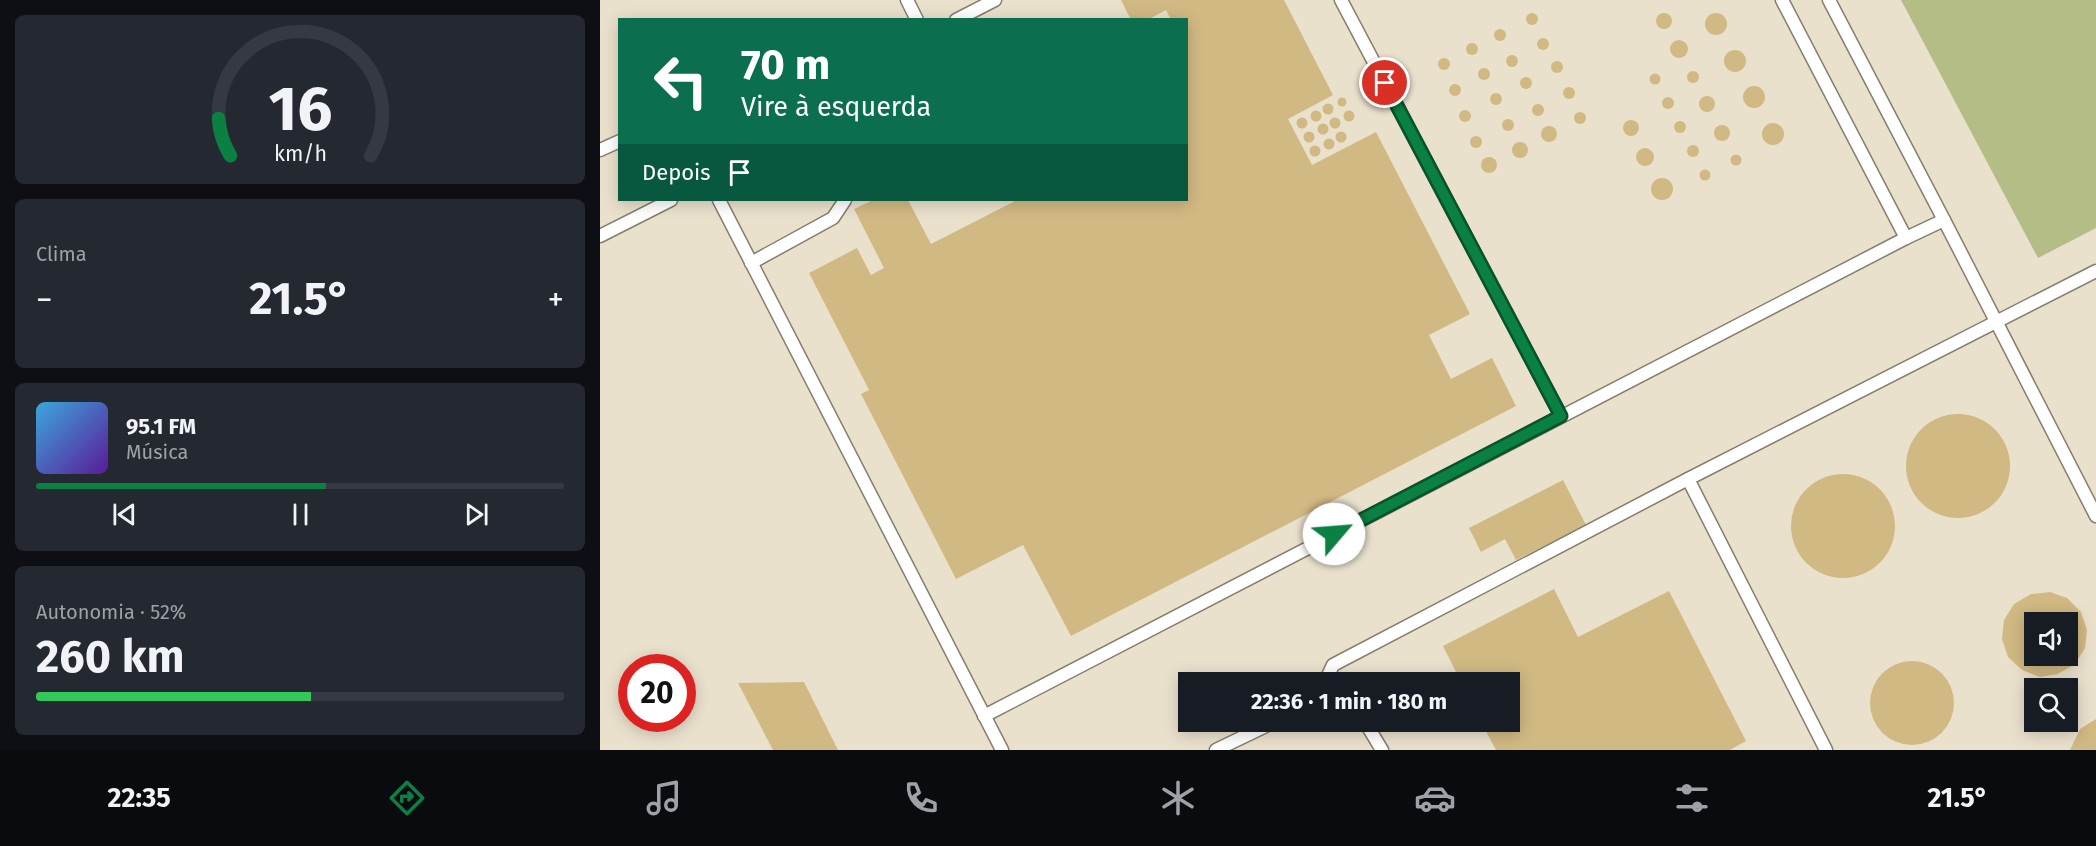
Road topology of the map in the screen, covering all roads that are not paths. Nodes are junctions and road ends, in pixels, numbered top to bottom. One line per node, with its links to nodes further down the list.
1 (907, 0): 6 (lane)
2 (995, 0): 7 (lane)
3 (1341, 0): 19 (lane)
4 (1782, 0): 15 (lane)
5 (1829, 0): 13 (lane)
6 (916, 18)
7 (960, 18)
8 (618, 142): 9 (lane)
9 (600, 150)
10 (669, 201): 14 (lane)
11 (720, 201): 16 (lane)
12 (844, 201): 16 (lane)
13 (1944, 220): 15 (lane); 18 (lane)
14 (600, 236)
15 (1906, 238): 19 (lane)
16 (751, 263): 23 (lane)
17 (2096, 271): 18 (lane)
18 (1996, 323): 20 (lane); 21 (lane)
19 (1561, 416): 23 (lane)
20 (1688, 479): 22 (lane); 29 (lane)
21 (2096, 516)
22 (1330, 672)
23 (984, 716): 26 (lane)
24 (1253, 732): 27 (lane)
25 (1371, 732): 28 (lane)
26 (1002, 750)
27 (1216, 750)
28 (1382, 750)
29 (1826, 750)

